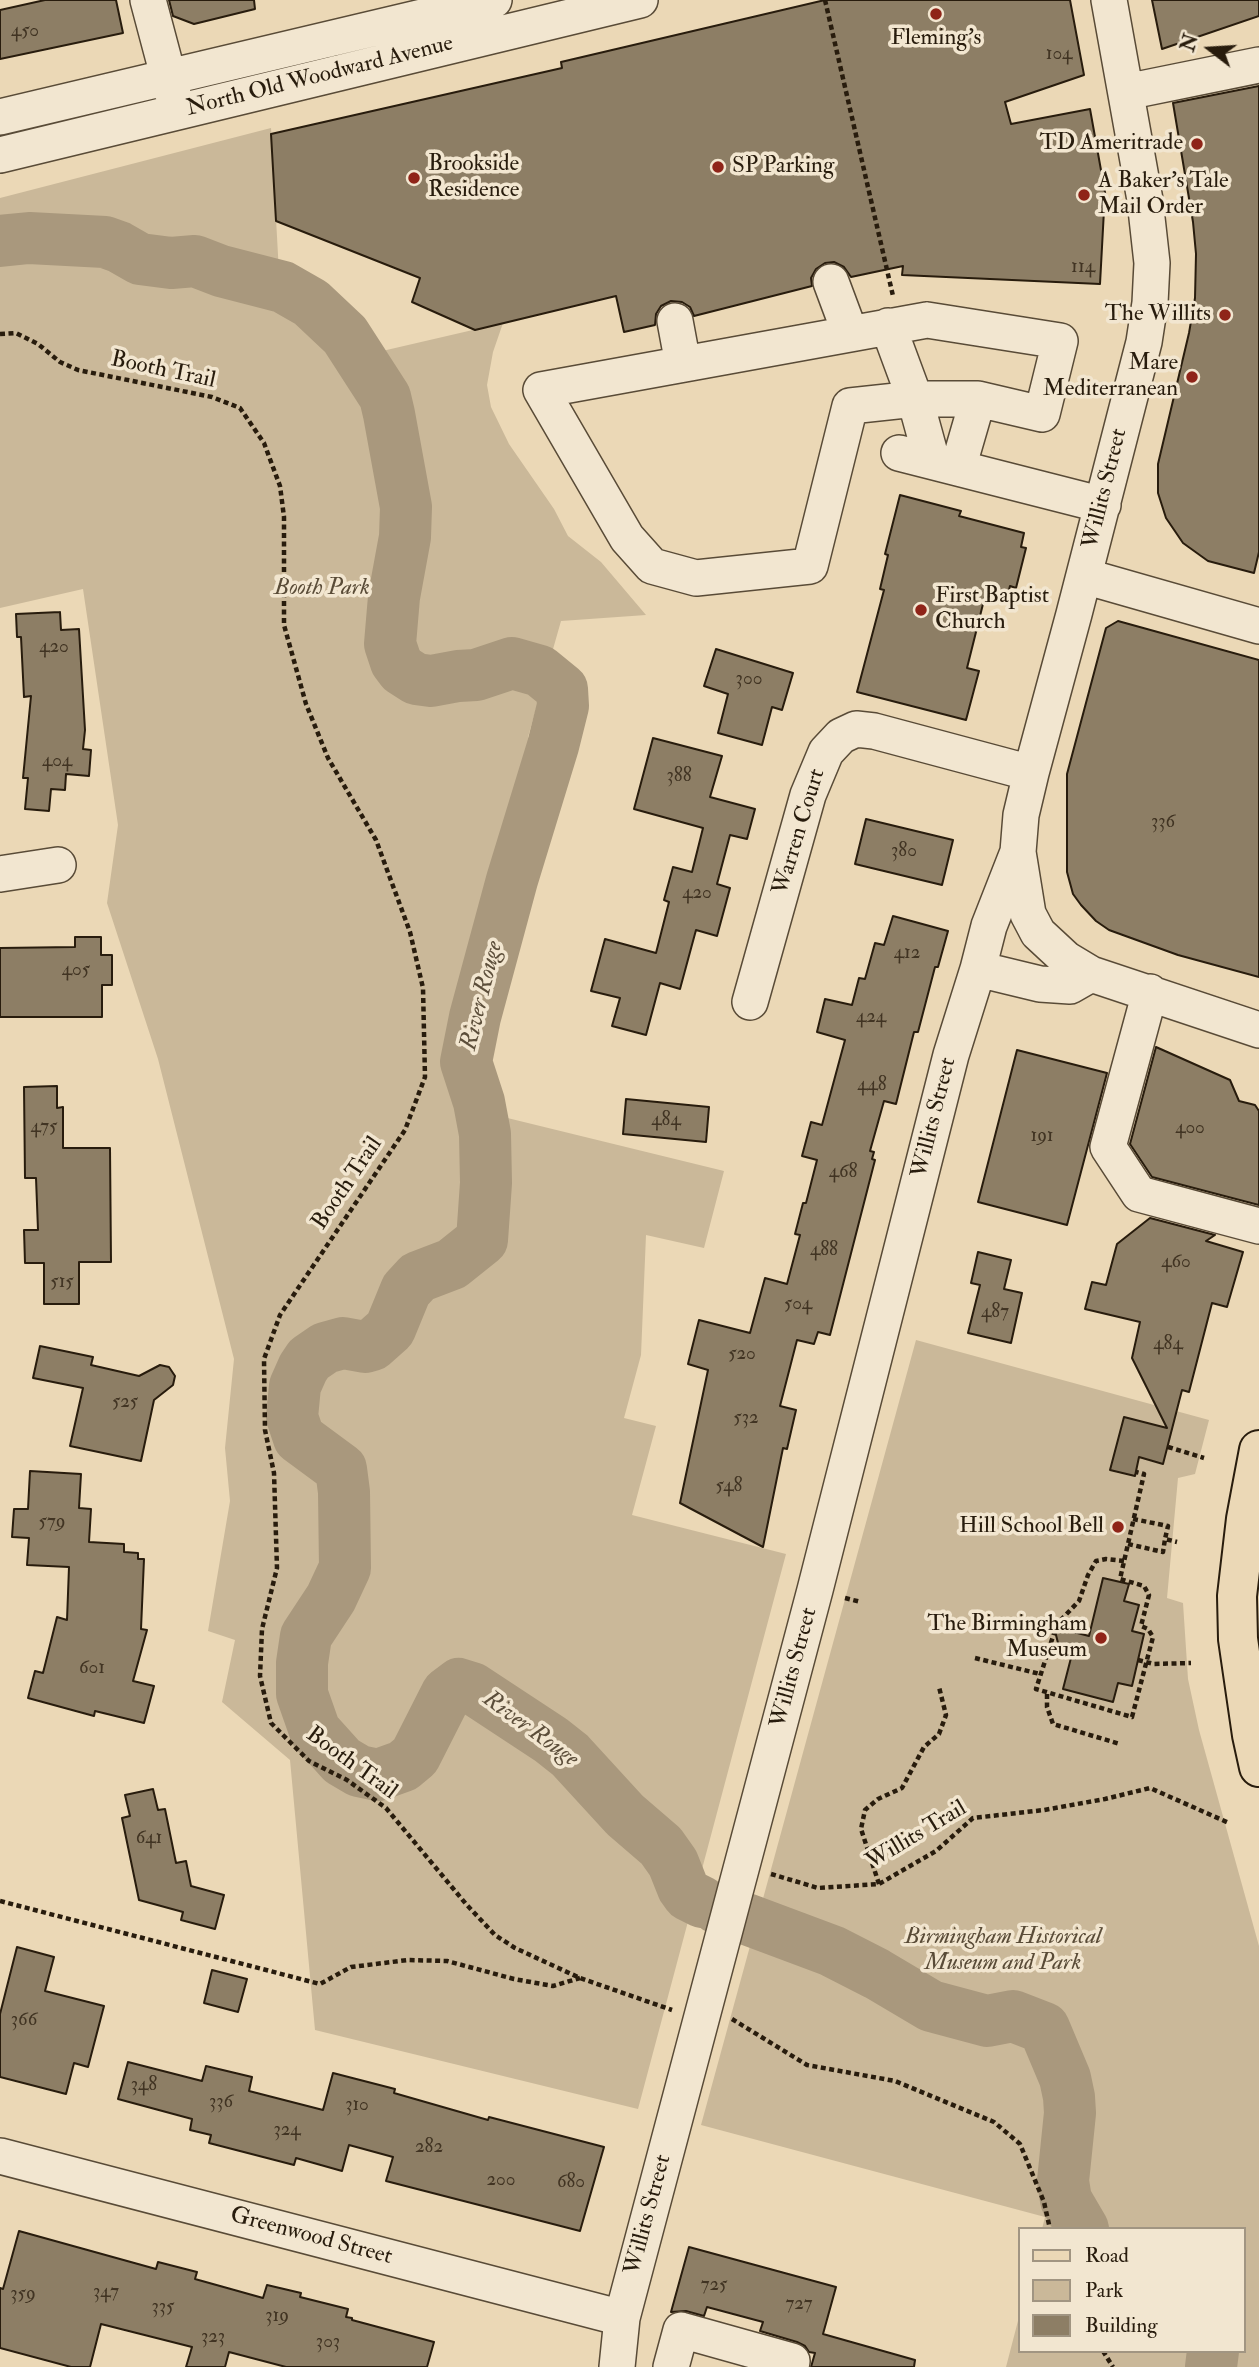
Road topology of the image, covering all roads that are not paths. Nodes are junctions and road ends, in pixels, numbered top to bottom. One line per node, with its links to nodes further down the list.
1 (148, 0): 7 (street)
2 (494, 0): 7 (street, North Old Woodward Avenue)
3 (640, 0): 5 (street, North Old Woodward Avenue)
4 (1109, 0): 8 (street, Willits Street)
5 (534, 13): 9 (street, North Old Woodward Avenue)
6 (1259, 65): 8 (street)
7 (169, 77): 9 (street); 10 (street, North Old Woodward Avenue)
8 (1126, 92): 20 (street, Willits Street)
9 (177, 112): 11 (street, North Old Woodward Avenue)
10 (0, 117)
11 (0, 155)
12 (831, 282): 15 (street)
13 (675, 321): 16 (street)
14 (895, 325): 15 (street); 17 (street); 18 (street)
15 (850, 333): 16 (street)
16 (683, 364): 17 (street)
17 (915, 399): 18 (street); 19 (street)
18 (978, 399): 19 (street)
19 (929, 461): 20 (street)
20 (1103, 505): 21 (street, Willits Street)
21 (1084, 576): 22 (street); 23 (street, Willits Street)
22 (1259, 626)
23 (1031, 773): 24 (street, Willits Street); 30 (street, Warren Court)
24 (1018, 852): 27 (street, Willits Street); 28 (street)
25 (58, 865): 26 (street)
26 (0, 874)
27 (978, 969): 28 (street); 37 (street, Willits Street)
28 (1091, 974): 29 (street)
29 (1150, 992): 31 (street); 32 (street)
30 (750, 1002)
31 (1259, 1030)
32 (1259, 1226)
33 (1259, 1450): 34 (main road)
34 (1249, 1648): 35 (main road)
35 (1259, 1767)
36 (0, 2156): 37 (street, Greenwood Street)
37 (622, 2318): 38 (street, Willits Street)
38 (629, 2364)
39 (671, 2367): 40 (street)
40 (790, 2367)

